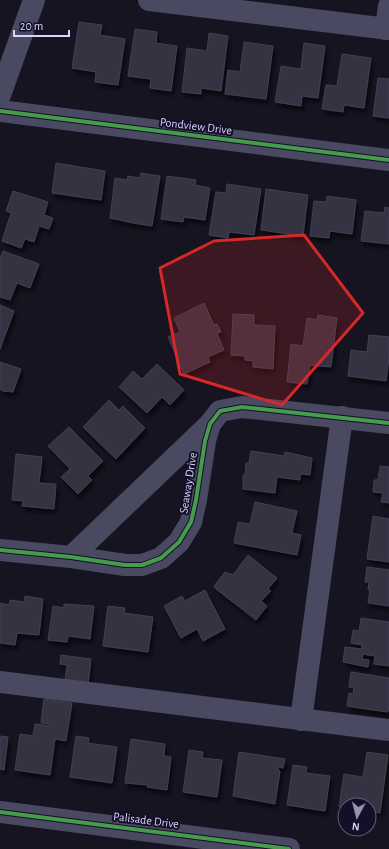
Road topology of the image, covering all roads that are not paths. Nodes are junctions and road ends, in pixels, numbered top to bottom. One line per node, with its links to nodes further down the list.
1 (34, 0): 5 (street)
2 (149, 0): 4 (street)
3 (389, 6): 4 (street)
4 (388, 29)
5 (0, 95)
6 (0, 111): 7 (street, Pondview Drive)
7 (389, 160)
8 (342, 417): 9 (street, Seaway Drive); 10 (street, Seaway Drive); 14 (street)
9 (389, 423)
10 (210, 424): 12 (street, Seaway Drive); 12 (street, Seaway Drive)
11 (0, 550): 12 (street, Seaway Drive)
12 (72, 557)
13 (0, 682): 14 (street)
14 (301, 720): 15 (street)
15 (389, 730)
16 (0, 812): 17 (street, Palisade Drive)
17 (289, 849)

